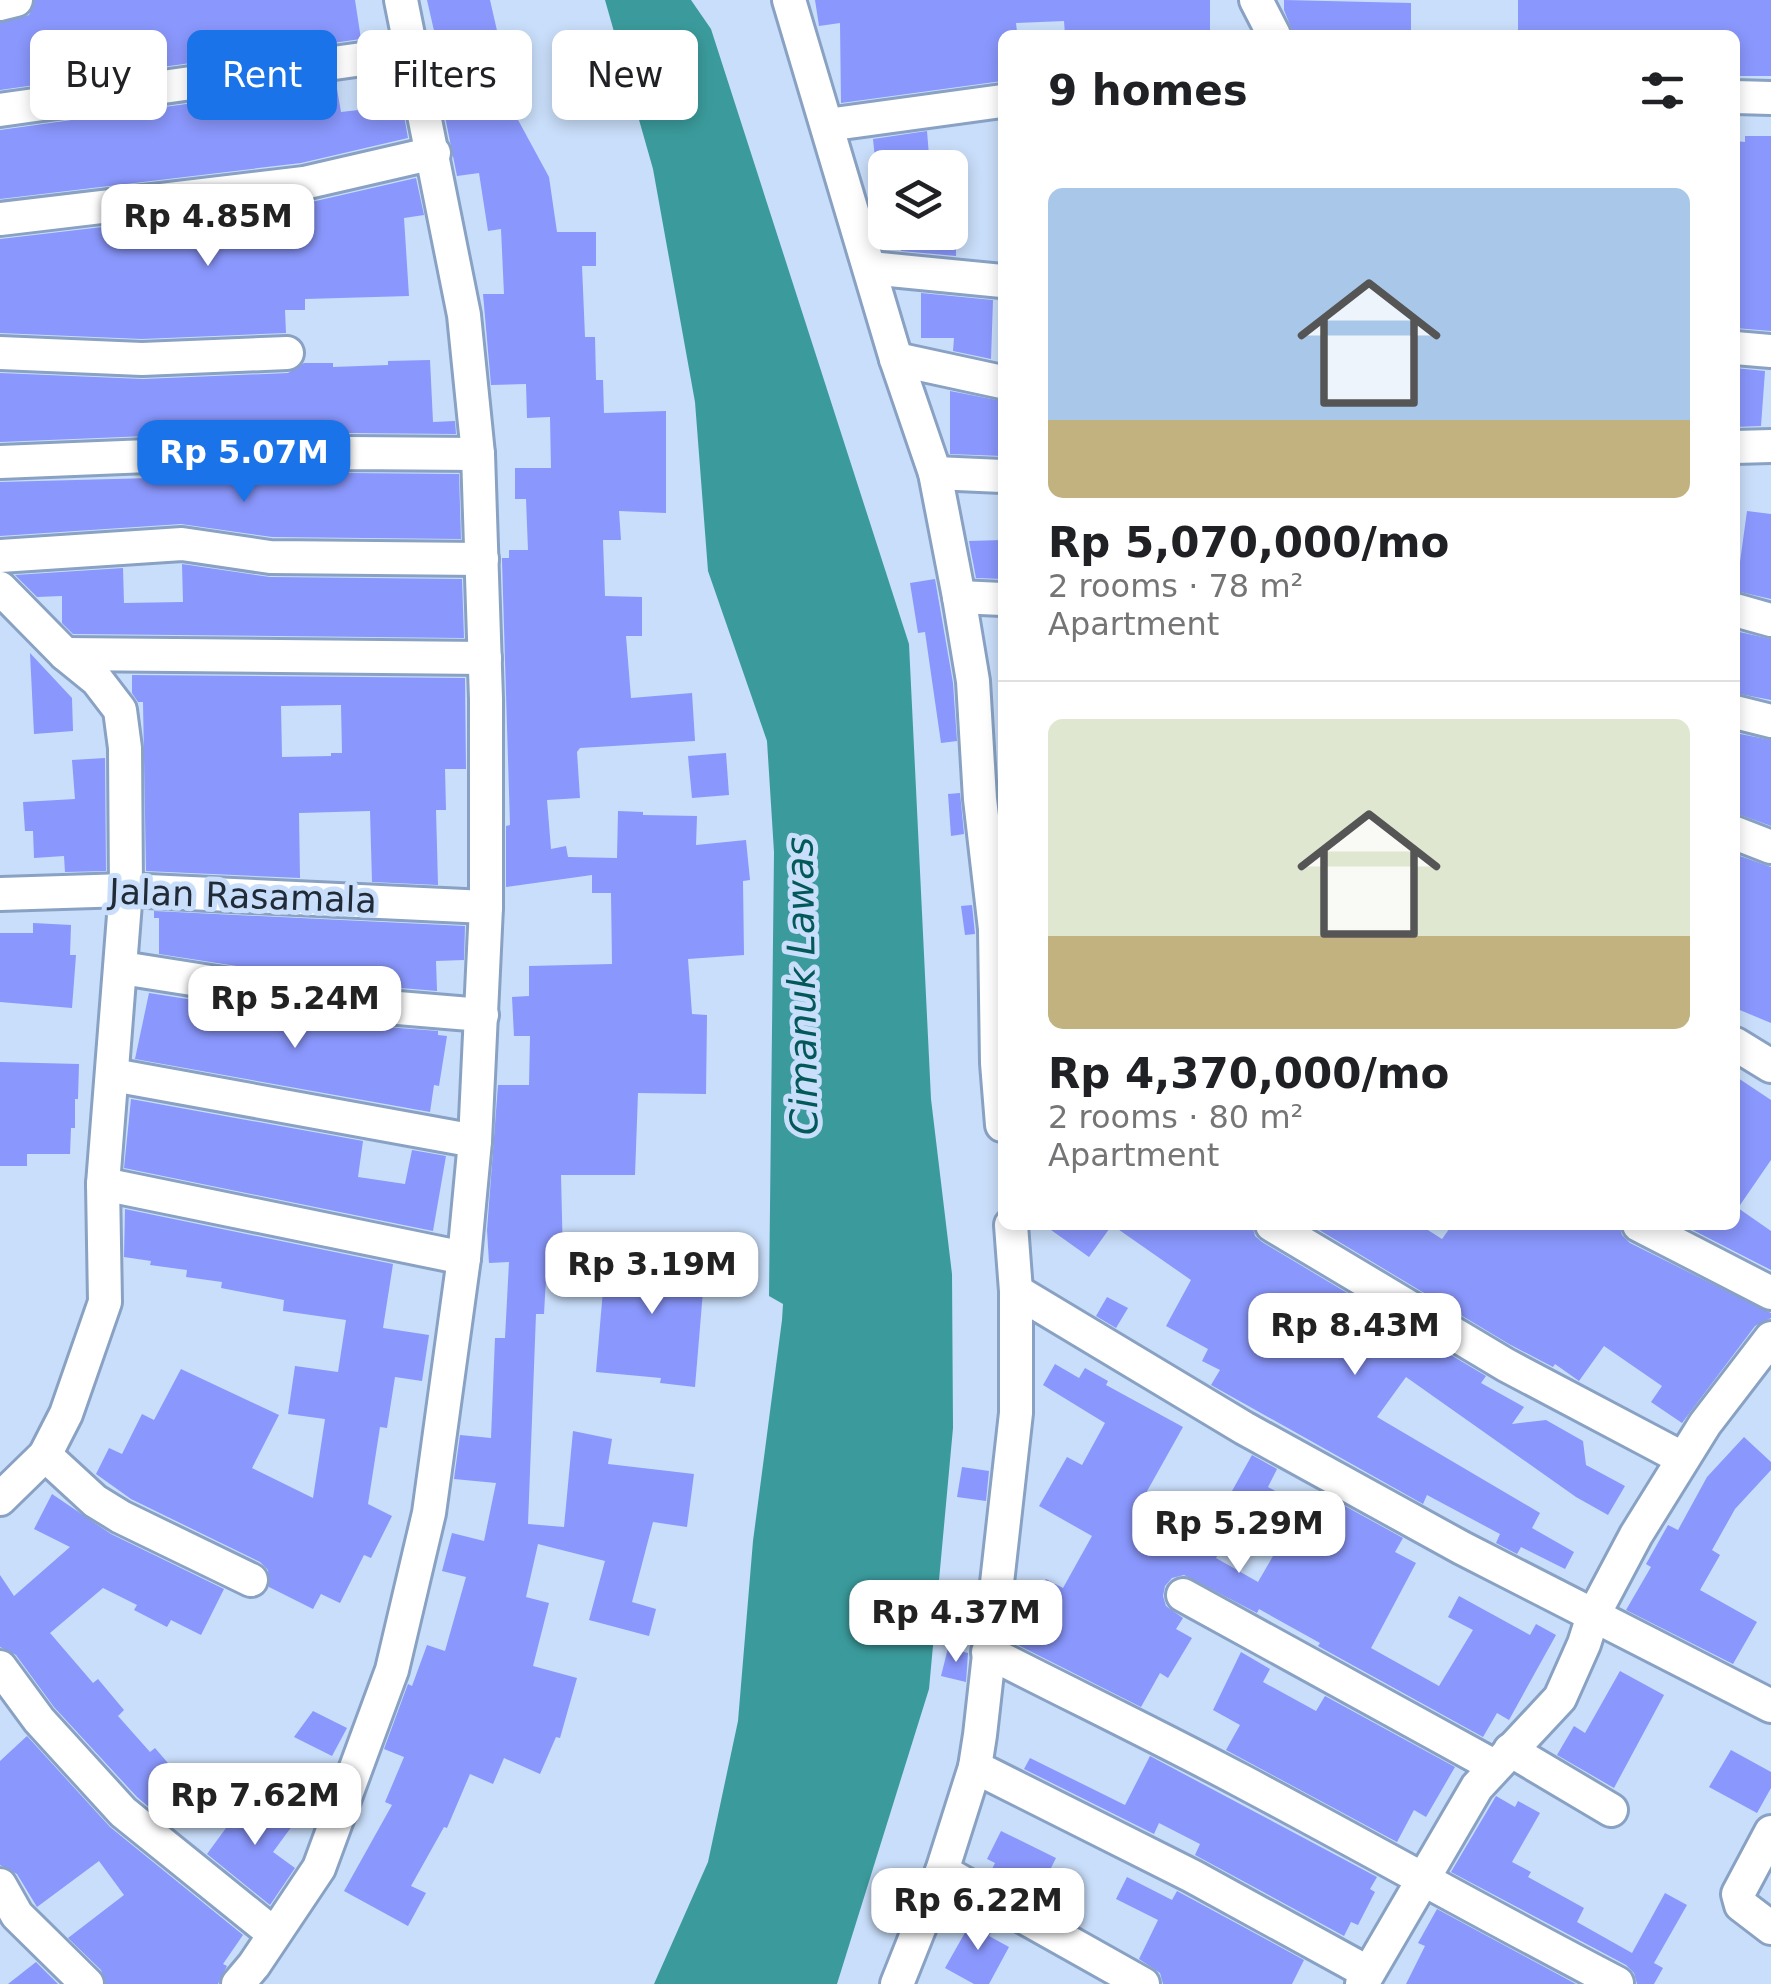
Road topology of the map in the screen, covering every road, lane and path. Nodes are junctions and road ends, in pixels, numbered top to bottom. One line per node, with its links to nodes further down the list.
1 (16, 0): 5 (street)
2 (401, 0): 6 (street)
3 (789, 0): 14 (street)
4 (1256, 0): 7 (street)
5 (0, 4)
6 (407, 30)
7 (1271, 30)
8 (357, 60): 12 (street)
9 (1740, 97): 10 (street)
10 (1771, 98)
11 (998, 102): 14 (street)
12 (0, 110)
13 (427, 120): 15 (street)
14 (827, 124): 17 (street)
15 (434, 152): 16 (street); 27 (street)
16 (0, 220)
17 (870, 268): 18 (street); 23 (street)
18 (998, 281)
19 (1740, 348): 20 (street)
20 (1771, 351)
21 (0, 353): 22 (street)
22 (287, 354)
23 (896, 360): 24 (street); 29 (street)
24 (998, 381)
25 (1771, 446): 26 (street)
26 (1740, 447)
27 (478, 454): 28 (street); 32 (street)
28 (0, 462)
29 (935, 473): 30 (street); 34 (street)
30 (998, 476)
31 (0, 556): 32 (street)
32 (482, 559): 40 (street)
33 (0, 588): 38 (street)
34 (960, 597): 35 (street); 39 (street)
35 (998, 599)
36 (1740, 611): 37 (street)
37 (1771, 620)
38 (65, 654): 40 (street); 47 (street)
39 (969, 654): 41 (street); 44 (street)
40 (485, 658): 49 (street)
41 (998, 658)
42 (1740, 713): 43 (street)
43 (1771, 722)
44 (992, 802): 50 (street)
45 (1740, 835): 46 (street)
46 (1771, 847)
47 (126, 890): 48 (street, Jalan Rasamala); 49 (street, Jalan Rasamala); 51 (street)
48 (0, 894)
49 (486, 906): 52 (street)
50 (998, 913)
51 (122, 968): 52 (street); 55 (street)
52 (482, 1016): 56 (street)
53 (1740, 1047): 54 (street)
54 (1771, 1066)
55 (113, 1075): 56 (street); 57 (street)
56 (476, 1141): 61 (street)
57 (103, 1184): 61 (street); 65 (street)
58 (1010, 1230): 62 (street)
59 (1280, 1230): 66 (street)
60 (1649, 1230): 63 (street)
61 (464, 1258): 82 (street)
62 (1016, 1291): 70 (street); 71 (street)
63 (1771, 1293)
64 (1771, 1338): 66 (street)
65 (45, 1456): 67 (street); 68 (street)
66 (1682, 1458): 70 (street)
67 (0, 1498)
68 (252, 1580)
69 (1183, 1594): 74 (street)
70 (1592, 1616): 73 (street); 74 (street)
71 (988, 1652): 75 (street); 79 (street)
72 (0, 1667): 82 (street)
73 (1771, 1706)
74 (1502, 1758): 76 (street); 79 (street)
75 (975, 1767): 78 (street); 83 (street)
76 (1611, 1810)
77 (1771, 1832): 81 (street)
78 (942, 1872): 84 (street); 88 (street)
79 (1422, 1878): 83 (street); 85 (street)
80 (0, 1885): 86 (street)
81 (1771, 1928)
82 (274, 1934): 87 (street)
83 (1365, 1978)
84 (900, 1983)
85 (1617, 1983)
86 (87, 1984)
87 (238, 1984)
88 (1143, 1984)

